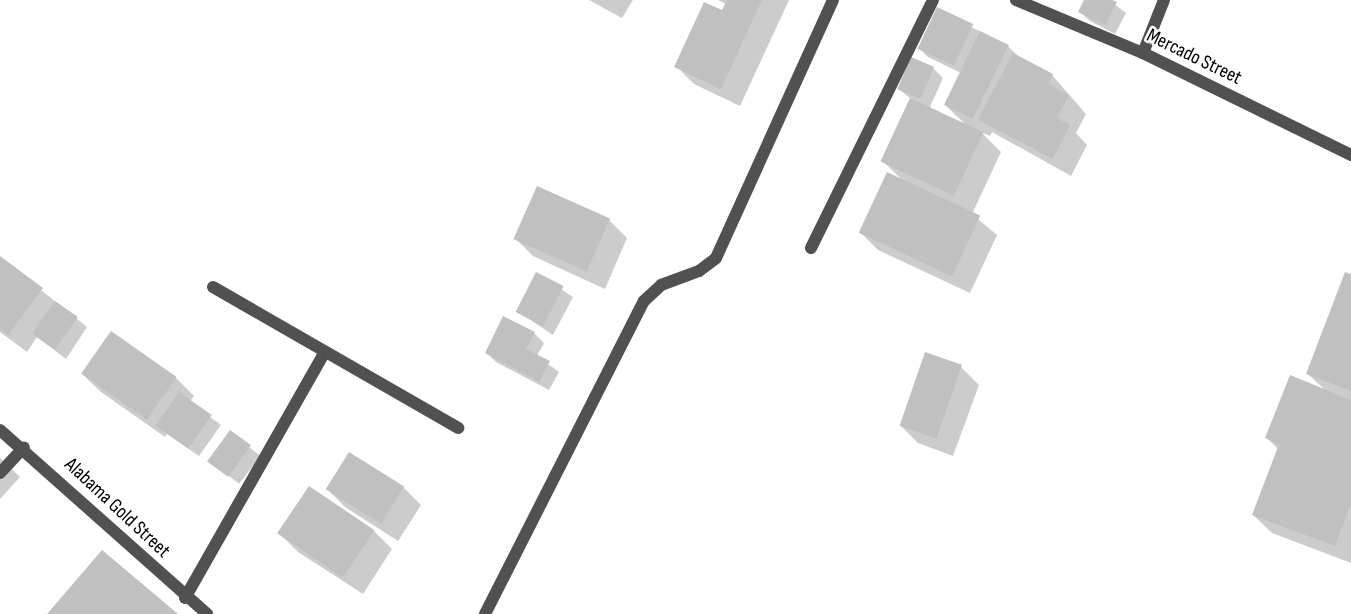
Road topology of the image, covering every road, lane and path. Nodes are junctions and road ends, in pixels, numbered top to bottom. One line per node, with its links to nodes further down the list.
1 (833, 0): 16 (street)
2 (933, 0): 7 (street)
3 (1016, 0): 5 (street, Mercado Street)
4 (1164, 0): 5 (street)
5 (1143, 53): 6 (street, Mercado Street)
6 (1351, 155)
7 (811, 248)
8 (213, 287): 9 (street)
9 (325, 352): 10 (street); 14 (street)
10 (458, 428)
11 (0, 430): 12 (street, Alabama Gold Street)
12 (24, 447): 13 (street); 14 (street, Alabama Gold Street)
13 (0, 473)
14 (185, 598): 15 (street, Alabama Gold Street)
15 (207, 614)
16 (485, 614)

